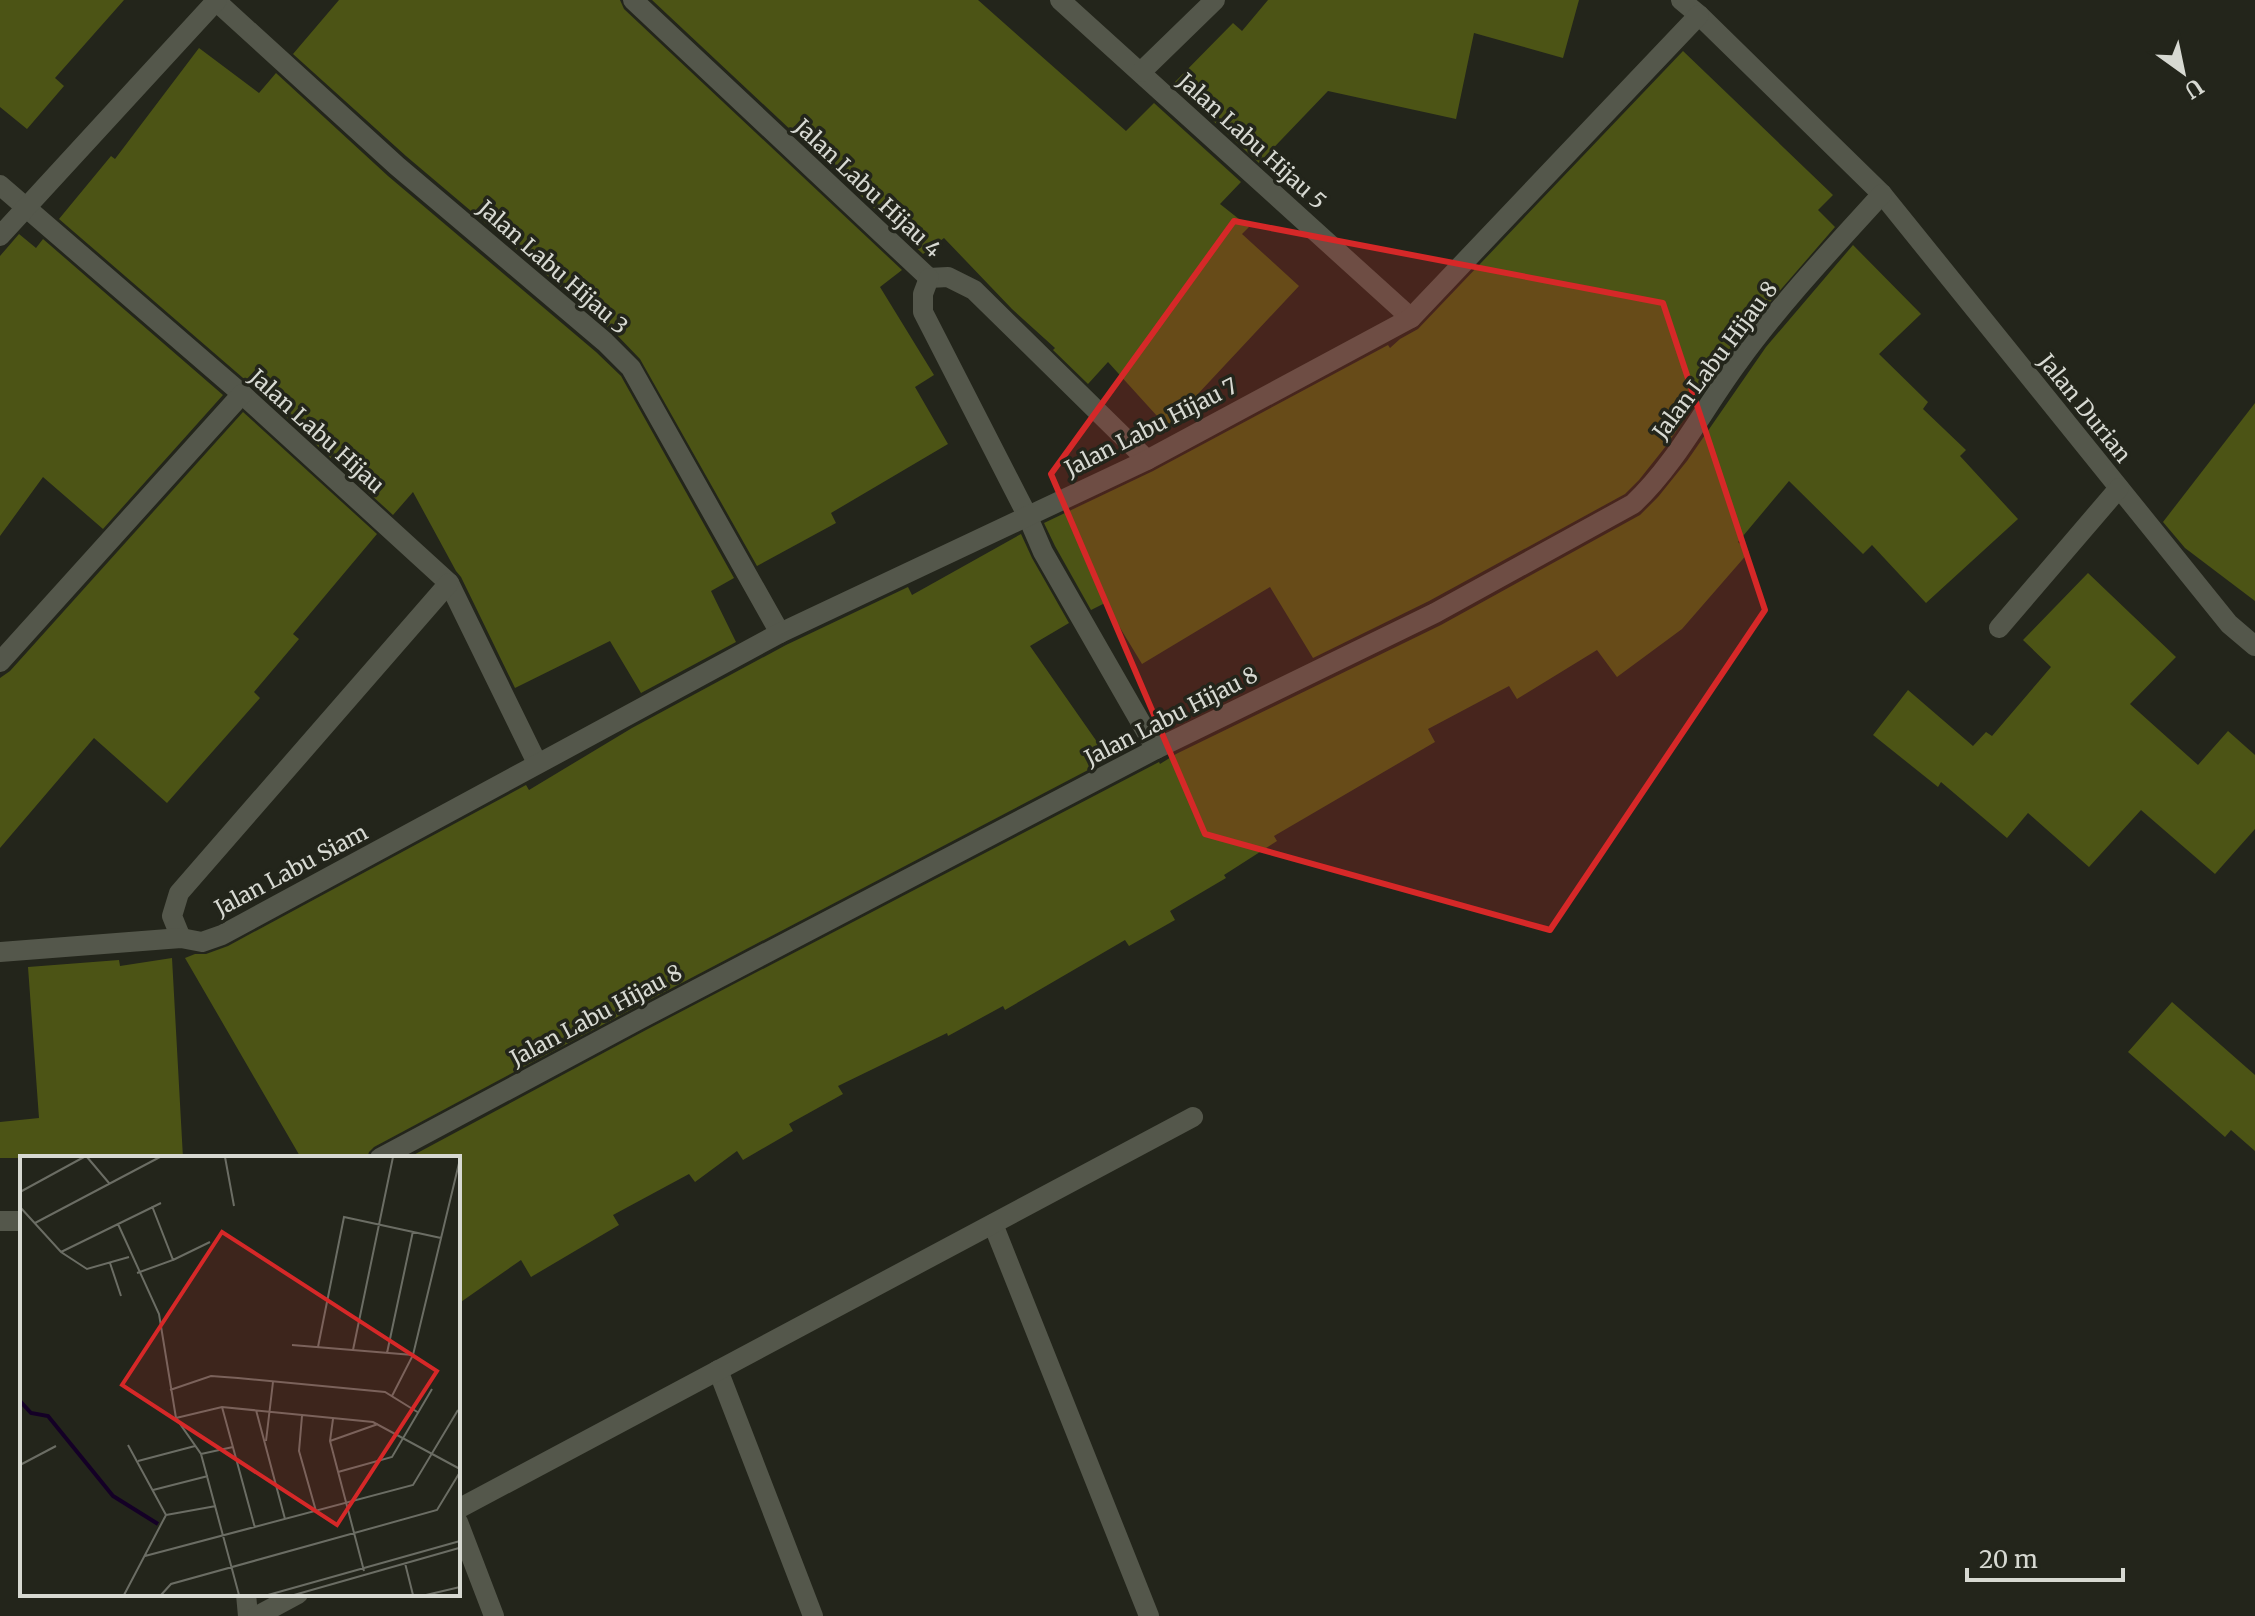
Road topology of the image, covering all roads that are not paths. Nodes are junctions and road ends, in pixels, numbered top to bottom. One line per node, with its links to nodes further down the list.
1 (633, 0): 12 (street, Jalan Labu Hijau 4)
2 (1060, 0): 7 (street, Jalan Labu Hijau 5)
3 (1215, 0): 7 (street)
4 (1681, 0): 6 (street, Jalan Durian)
5 (216, 1): 10 (street); 20 (street, Jalan Labu Hijau 3)
6 (1699, 15): 9 (street, Jalan Durian); 13 (street, Jalan Labu Hijau 7)
7 (1141, 72): 13 (street, Jalan Labu Hijau 5)
8 (0, 185): 10 (street, Jalan Labu Hijau)
9 (1882, 194): 16 (street, Jalan Durian); 23 (street, Jalan Labu Hijau 8)
10 (25, 208): 11 (street); 14 (street, Jalan Labu Hijau)
11 (0, 236)
12 (929, 278): 15 (street, Jalan Labu Hijau 4); 17 (street)
13 (1411, 318): 15 (street, Jalan Labu Hijau 7)
14 (242, 394): 18 (street, Jalan Labu Hijau); 22 (street)
15 (1147, 460): 17 (street, Jalan Labu Hijau 7)
16 (2119, 488): 19 (street); 21 (street, Jalan Durian)
17 (1027, 515): 20 (street, Jalan Labu Hijau 7); 23 (street)
18 (449, 583): 24 (street, Jalan Labu Hijau); 25 (street)
19 (1999, 628)
20 (780, 633): 24 (street, Jalan Labu Hijau 7)
21 (2255, 646)
22 (0, 662)
23 (1156, 749): 28 (street, Jalan Labu Hijau 8)
24 (537, 763): 25 (street, Jalan Labu Siam)
25 (181, 938): 26 (street, Jalan Labu Siam)
26 (0, 952)
27 (1193, 1117): 29 (street)
28 (384, 1156)
29 (993, 1224): 30 (street); 39 (street)
30 (718, 1370): 31 (street); 38 (street)
31 (460, 1508)
32 (460, 1527): 37 (street)
33 (246, 1596): 35 (street)
34 (294, 1596): 36 (street)
35 (248, 1616)
36 (257, 1616)
37 (494, 1616)
38 (813, 1616)
39 (1149, 1616)

